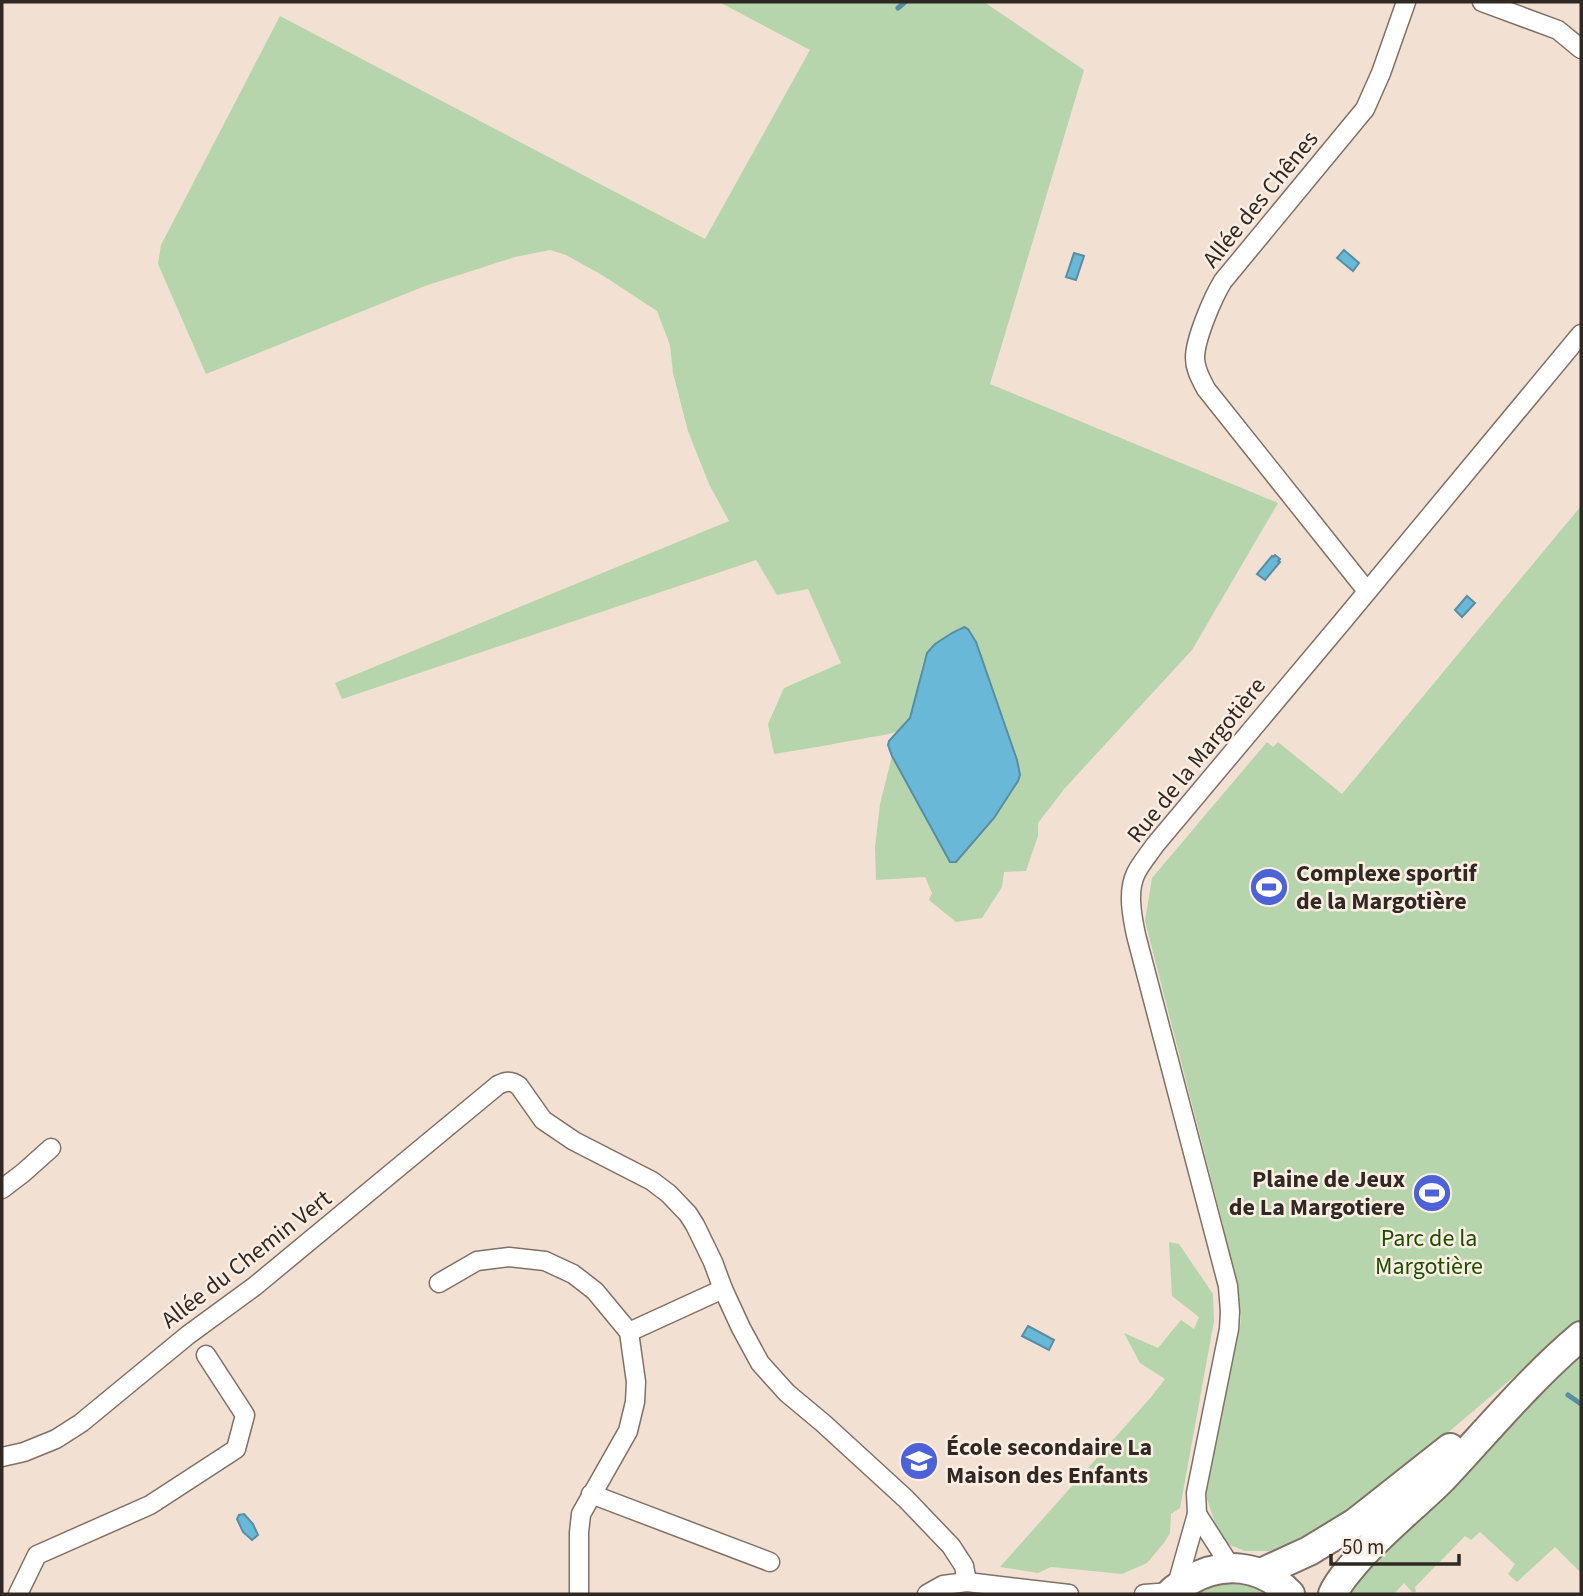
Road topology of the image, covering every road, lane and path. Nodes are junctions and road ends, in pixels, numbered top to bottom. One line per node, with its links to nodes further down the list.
1 (1406, 2): 5 (street, Allée des Chênes)
2 (1482, 2): 3 (street)
3 (1581, 49)
4 (1581, 334): 5 (street, Rue de la Margotière)
5 (1367, 591): 16 (street, Rue de la Margotière)
6 (51, 1148): 7 (street)
7 (2, 1189)
8 (439, 1283): 10 (street)
9 (723, 1289): 10 (street); 14 (street, Allée du Chemin Vert); 20 (street)
10 (629, 1332): 15 (street)
11 (1581, 1336): 13 (main road)
12 (206, 1355): 23 (street)
13 (1524, 1391): 19 (main road); 29 (main road)
14 (2, 1457)
15 (592, 1494): 17 (street); 24 (street)
16 (1197, 1514): 18 (street); 22 (street, Rue de la Margotière)
17 (770, 1562)
18 (1231, 1567): 19 (main road); 22 (main road)
19 (1261, 1573): 28 (main road)
20 (967, 1582): 21 (street); 25 (street)
21 (1003, 1590): 26 (street)
22 (1173, 1591): 27 (street)
23 (18, 1594)
24 (579, 1594)
25 (927, 1594)
26 (1069, 1594)
27 (1143, 1594)
28 (1290, 1594)
29 (1333, 1594)

